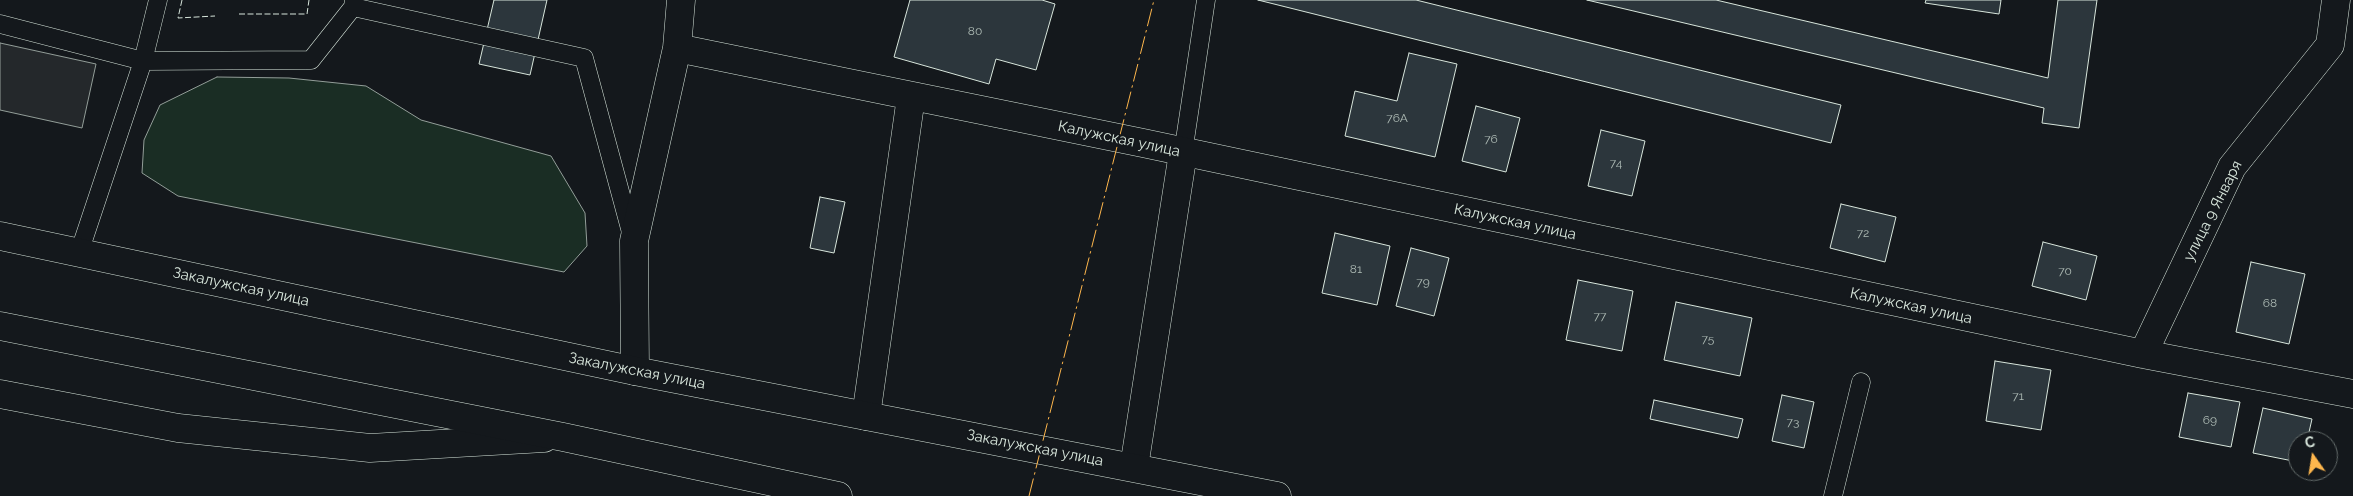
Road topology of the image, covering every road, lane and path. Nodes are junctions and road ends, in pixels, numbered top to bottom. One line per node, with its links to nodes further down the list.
1 (158, 0): 9 (lane)
2 (681, 0): 8 (main road)
3 (1206, 0): 11 (lane)
4 (2336, 0): 7 (main road, улица 9 Января)
5 (354, 3): 9 (lane); 13 (lane)
6 (0, 24): 9 (lane)
7 (2342, 47): 16 (main road, улица 9 Января)
8 (677, 48): 10 (main road, Калужская улица); 13 (main road)
9 (143, 61): 14 (lane)
10 (911, 97): 11 (main road, Калужская улица); 21 (main road)
11 (1183, 153): 16 (main road, Калужская улица); 23 (main road)
12 (0, 236): 14 (main road, Закалужская улица)
13 (634, 241): 17 (main road)
14 (79, 253): 17 (main road, Закалужская улица)
15 (0, 326): 22 (main road)
16 (2143, 354): 20 (main road, Калужская улица)
17 (635, 371): 21 (main road, Закалужская улица)
18 (1861, 382): 26 (lane)
19 (0, 394): 22 (main road)
20 (2353, 394)
21 (866, 416): 23 (main road, Закалужская улица)
22 (563, 437): 24 (main road)
23 (1134, 467): 25 (main road, Закалужская улица)
24 (838, 496)
25 (1277, 496)
26 (1834, 496)

